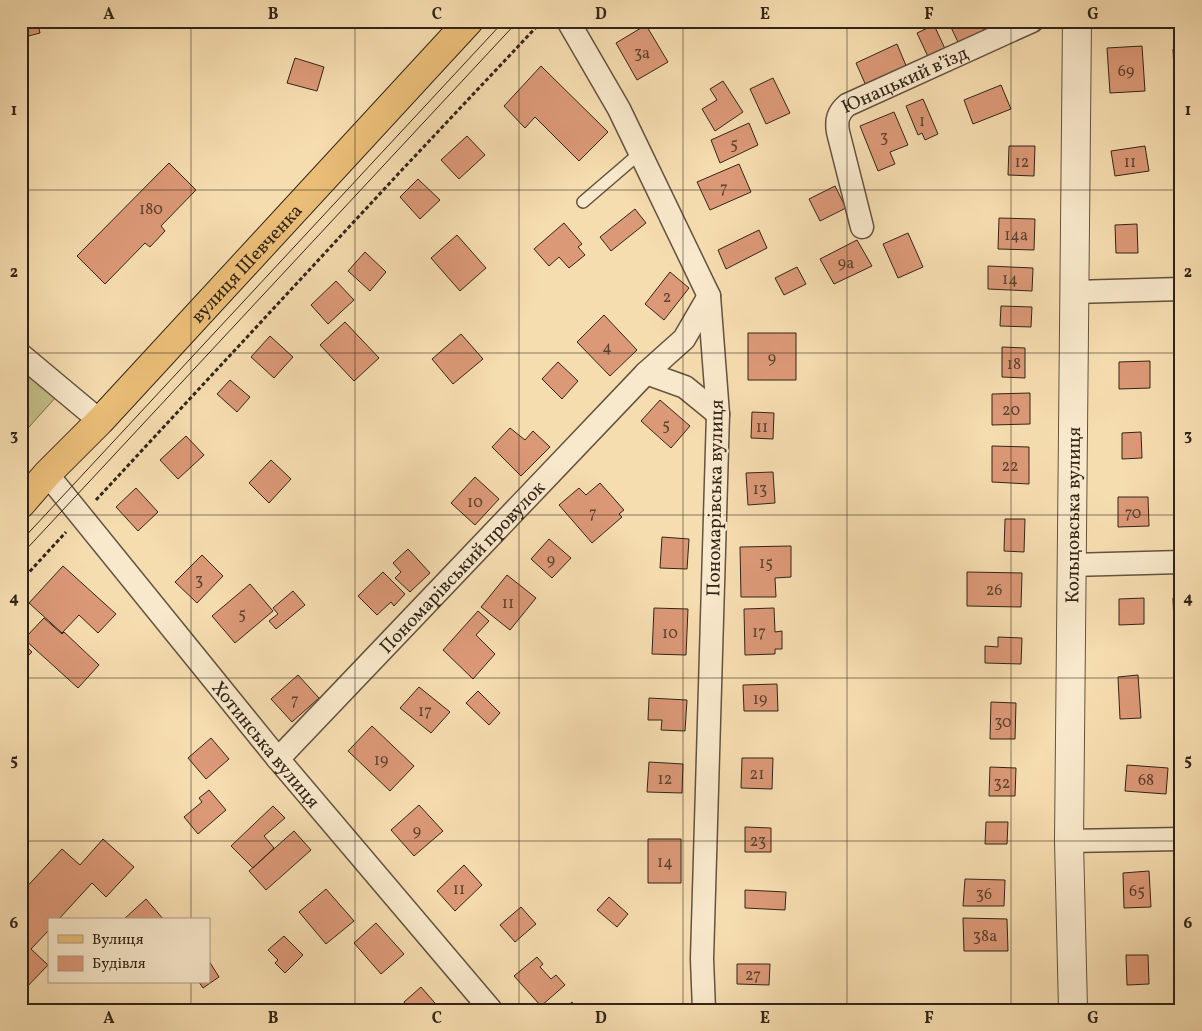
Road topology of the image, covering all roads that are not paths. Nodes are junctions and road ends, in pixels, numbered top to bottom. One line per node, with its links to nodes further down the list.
1 (469, 21): 14 (main road, вулиця Шевченка)
2 (568, 21): 5 (street, Пономарівська вулиця)
3 (1032, 21): 7 (street, Юнацький в’їзд)
4 (1077, 21): 9 (street, Кольцовська вулиця)
5 (640, 153): 6 (lane); 10 (street, Пономарівська вулиця)
6 (582, 202)
7 (862, 227)
8 (1181, 289): 9 (street)
9 (1074, 292): 18 (street, Кольцовська вулиця)
10 (709, 296): 12 (street, Пономарівський провулок); 13 (street, Пономарівська вулиця)
11 (21, 355): 14 (street)
12 (646, 373): 13 (street); 19 (street, Пономарівський провулок)
13 (718, 414): 23 (street, Пономарівська вулиця)
14 (100, 421): 15 (main road, вулиця Шевченка)
15 (48, 474): 16 (main road, вулиця Шевченка); 19 (street, Хотинська вулиця)
16 (21, 504)
17 (1181, 562): 18 (street)
18 (1071, 565): 21 (street, Кольцовська вулиця)
19 (278, 759): 22 (street, Хотинська вулиця)
20 (1181, 839): 21 (street)
21 (1069, 842): 24 (street, Кольцовська вулиця)
22 (490, 1010)
23 (704, 1010)
24 (1074, 1010)

